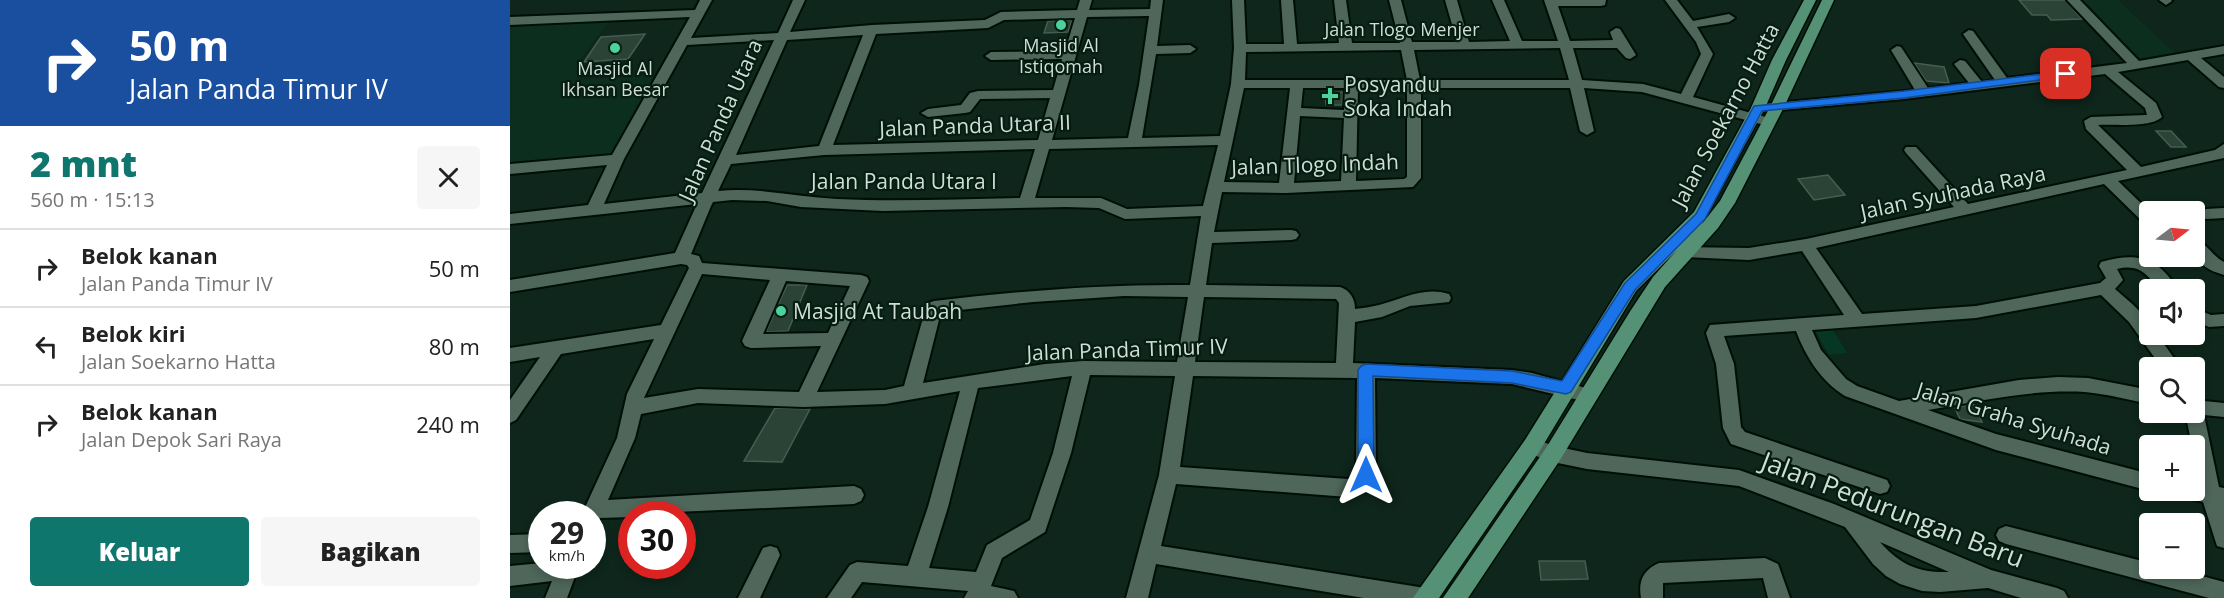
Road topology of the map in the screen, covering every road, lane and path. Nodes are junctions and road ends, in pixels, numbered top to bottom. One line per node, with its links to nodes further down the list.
1 (706, 0): 2 (street); 18 (street)
2 (713, 0)
3 (799, 0): 25 (street, Jalan Panda Utara)
4 (1086, 0): 19 (street)
5 (1238, 0): 32 (street)
6 (1287, 0): 33 (street)
7 (1340, 0): 31 (street)
8 (1395, 0): 28 (street)
9 (1451, 0): 29 (street)
10 (1498, 0): 30 (street)
11 (1671, 0): 22 (street)
12 (1810, 0): 59 (main road, Jalan Soekarno Hatta)
13 (1828, 0): 59 (main road)
14 (2073, 0): 43 (street)
15 (1550, 2): 16 (street); 27 (street)
16 (1601, 2)
17 (1157, 6): 19 (street); 35 (street)
18 (698, 13): 21 (street); 26 (street)
19 (1082, 14): 23 (street); 38 (street)
20 (1729, 18): 22 (street)
21 (510, 21)
22 (1689, 25): 55 (street)
23 (872, 29): 25 (street); 65 (street)
24 (1969, 34): 45 (street)
25 (781, 35): 26 (street); 68 (street, Jalan Panda Utara)
26 (682, 42): 67 (street)
27 (1565, 45): 30 (street, Jalan Tlogo Menjer); 39 (street, Jalan Tlogo Menjer); 46 (street)
28 (1407, 46): 29 (street, Jalan Tlogo Menjer); 31 (street, Jalan Tlogo Menjer); 52 (street)
29 (1464, 46): 30 (street, Jalan Tlogo Menjer)
30 (1518, 46)
31 (1346, 47): 33 (street, Jalan Tlogo Menjer)
32 (1240, 48): 33 (street, Jalan Tlogo Menjer); 47 (street)
33 (1291, 48)
34 (1190, 49): 35 (street)
35 (1152, 50): 62 (street)
36 (1898, 50): 53 (street)
37 (2224, 50): 40 (street)
38 (1069, 55): 41 (street); 54 (street)
39 (1630, 55)
40 (2190, 55): 43 (street); 49 (street)
41 (991, 56)
42 (1960, 64): 48 (street)
43 (2136, 64): 44 (street)
44 (2108, 70): 45 (street); 70 (street)
45 (2002, 81): 48 (street)
46 (1576, 83): 52 (street); 55 (street); 60 (street)
47 (1238, 84): 50 (street); 61 (street)
48 (1977, 84): 53 (street)
49 (2224, 84)
50 (1297, 85): 51 (street); 56 (street)
51 (1352, 85): 52 (street); 58 (street)
52 (1414, 85): 72 (street, Jalan Tlogo Indah)
53 (1923, 91): 59 (street)
54 (1057, 94): 57 (street); 63 (street)
55 (1685, 99): 59 (street)
56 (1295, 112): 58 (street); 74 (street)
57 (928, 113)
58 (1351, 114): 72 (street)
59 (1764, 114): 87 (main road); 113 (main road, Jalan Soekarno Hatta)
60 (1587, 131)
61 (1225, 140): 62 (street, Jalan Panda Utara II); 73 (street)
62 (1134, 141): 63 (street, Jalan Panda Utara II)
63 (1042, 145): 65 (street, Jalan Panda Utara II); 76 (street)
64 (2224, 149): 70 (street, Jalan Syuhada Raya)
65 (824, 150): 68 (street, Jalan Panda Utara II)
66 (1911, 150): 78 (street)
67 (617, 159): 69 (street); 77 (street)
68 (728, 160): 75 (street, Jalan Panda Utara)
69 (510, 169)
70 (2138, 172): 71 (street, Jalan Syuhada Raya)
71 (2108, 180): 78 (street, Jalan Syuhada Raya); 79 (street)
72 (1348, 186): 74 (street, Jalan Tlogo Indah)
73 (1216, 187): 74 (street, Jalan Tlogo Indah); 80 (street)
74 (1286, 188)
75 (710, 196): 76 (street, Jalan Panda Utara I); 77 (street, Jalan Panda Utara I); 89 (street, Jalan Panda Utara)
76 (1026, 203): 80 (street, Jalan Panda Utara I)
77 (594, 209): 83 (street, Jalan Panda Utara I)
78 (1965, 210): 86 (street, Jalan Syuhada Raya)
79 (2139, 210)
80 (1209, 211): 85 (street)
81 (2224, 213): 82 (street)
82 (2206, 214)
83 (510, 219)
84 (1291, 235): 85 (street)
85 (1207, 238): 96 (street)
86 (1806, 245): 87 (street, Jalan Syuhada Raya); 100 (street)
87 (1685, 251): 115 (main road)
88 (2205, 256): 91 (street)
89 (681, 258): 90 (street); 94 (street)
90 (697, 268): 92 (street); 103 (street)
91 (2224, 269)
92 (780, 276): 104 (street); 104 (street)
93 (2160, 279): 95 (street)
94 (510, 286)
95 (2104, 288): 100 (street); 107 (street)
96 (1196, 290): 98 (street); 109 (street); 114 (street)
97 (1443, 298): 98 (street)
98 (1347, 317): 110 (street)
99 (2205, 319): 101 (street)
100 (1857, 320): 102 (street)
101 (2224, 320)
102 (1801, 323): 119 (street, Jalan Graha Syuhada); 128 (street)
103 (665, 332): 105 (street); 118 (street)
104 (833, 339): 117 (street)
105 (556, 348): 106 (street); 122 (street)
106 (510, 355)
107 (2164, 357)
108 (1083, 369): 109 (street, Jalan Panda Timur IV); 112 (street, Jalan Panda Timur IV); 145 (street)
109 (1184, 369): 110 (street, Jalan Panda Timur IV); 126 (street)
110 (1344, 370): 111 (street, Jalan Panda Timur IV)
111 (1366, 370): 113 (street, Jalan Panda Timur IV); 126 (street)
112 (971, 381): 114 (street, Jalan Panda Timur IV); 142 (street)
113 (1566, 388): 115 (street, Jalan Panda Timur IV); 124 (main road, Jalan Soekarno Hatta)
114 (911, 394): 117 (street, Jalan Panda Timur IV)
115 (1587, 395): 125 (main road)
116 (2139, 395): 119 (street, Jalan Graha Syuhada)
117 (804, 400): 118 (street, Jalan Panda Timur IV)
118 (632, 408): 131 (street)
119 (1899, 408): 127 (street, Jalan Graha Syuhada)
120 (2205, 409): 121 (street)
121 (2224, 410)
122 (510, 415)
123 (2198, 423): 130 (street)
124 (1532, 446): 125 (street, Jalan Pedurungan Baru); 152 (main road, Jalan Soekarno Hatta)
125 (1552, 454): 133 (street, Jalan Pedurungan Baru); 153 (main road)
126 (1169, 475): 138 (street)
127 (2139, 480)
128 (1880, 486)
129 (854, 495): 132 (street)
130 (2217, 496): 135 (street)
131 (598, 501)
132 (606, 511)
133 (1851, 520): 144 (street, Jalan Pedurungan Baru); 144 (street)
134 (2006, 535): 146 (street)
135 (2224, 539)
136 (528, 543): 137 (street)
137 (510, 544)
138 (1148, 553): 151 (street); 152 (street)
139 (770, 555): 148 (street)
140 (528, 574): 141 (street)
141 (510, 576)
142 (915, 578): 145 (street); 149 (street)
143 (564, 579): 147 (street)
144 (1989, 579): 156 (street, Jalan Pedurungan Baru)
145 (978, 591): 150 (street)
146 (2224, 592)
147 (556, 598)
148 (749, 598)
149 (838, 598)
150 (1007, 598)
151 (1137, 598)
152 (1425, 598)
153 (1455, 598)
154 (1652, 598): 155 (street)
155 (1779, 598)
156 (2057, 598)

